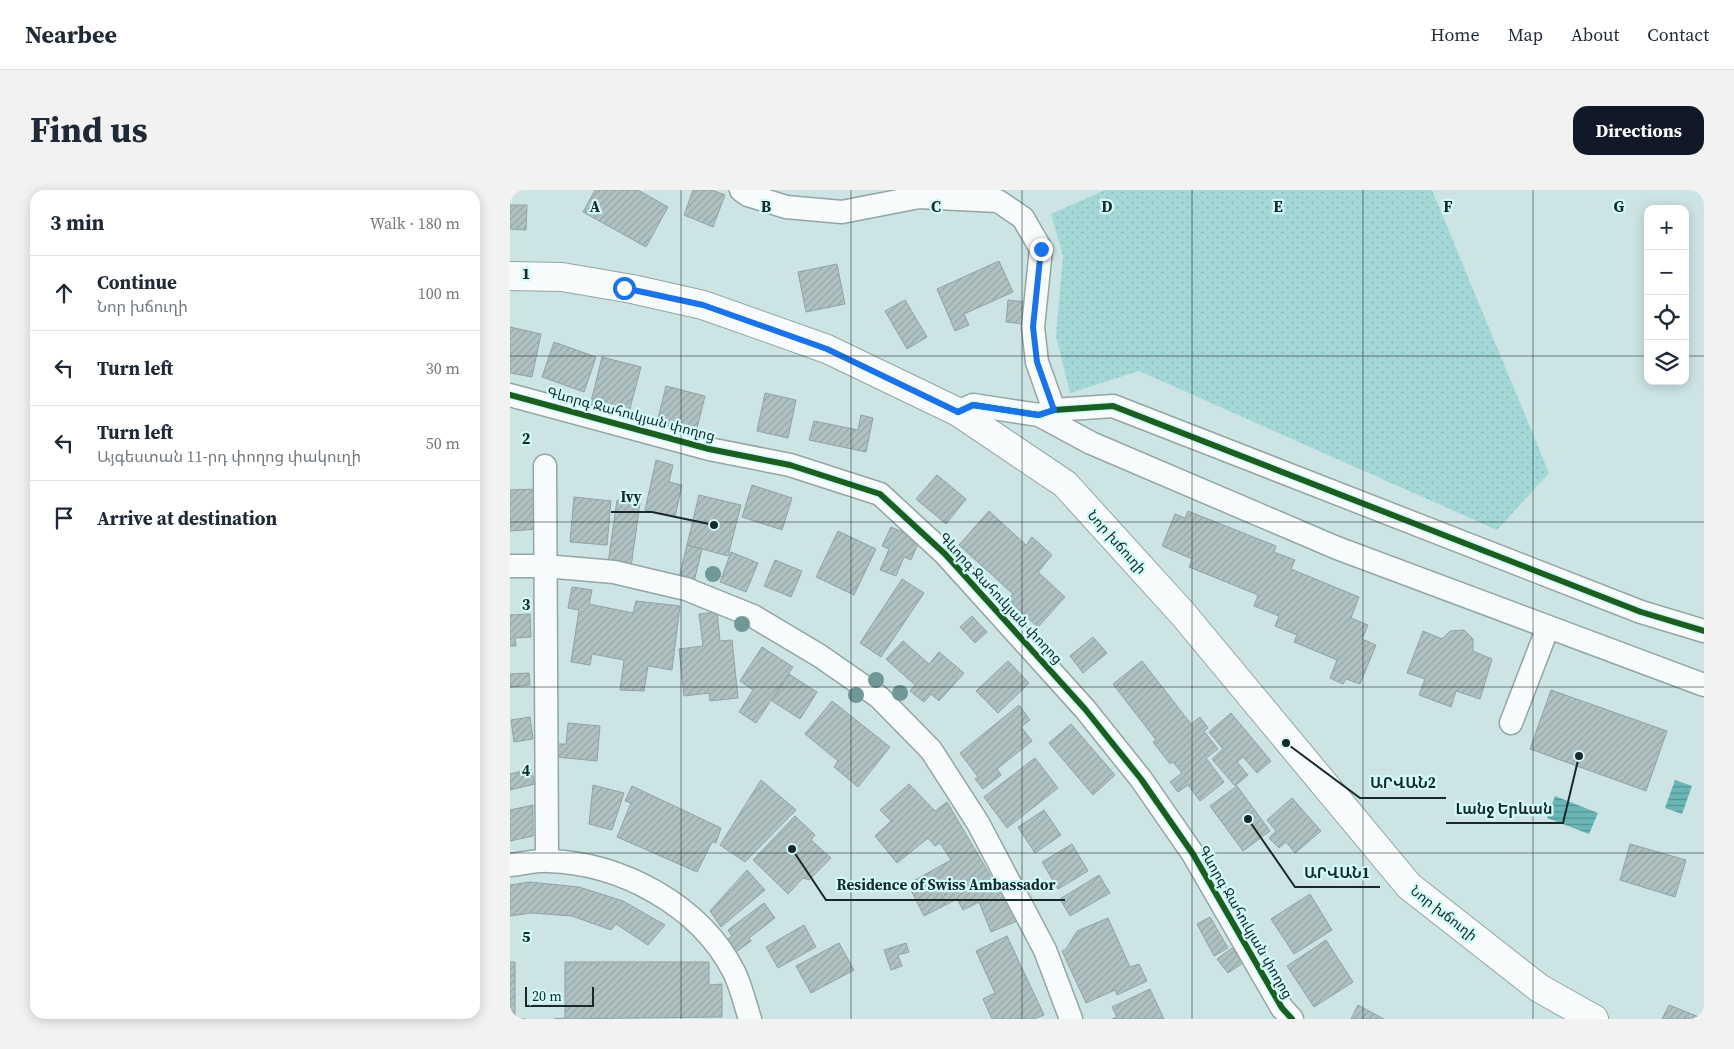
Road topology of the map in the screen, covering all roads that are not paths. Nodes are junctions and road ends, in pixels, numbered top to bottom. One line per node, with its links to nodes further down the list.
1 (741, 190): 5 (street)
2 (510, 276): 4 (main road, Նոր խճուղի)
3 (510, 395): 17 (street, Գևորգ Ջահուկյան փողոց)
4 (958, 412): 5 (street); 18 (main road, Նոր խճուղի)
5 (1046, 413): 9 (street); 10 (street)
6 (545, 466): 8 (street)
7 (510, 566): 8 (street)
8 (545, 566): 13 (street); 16 (street)
9 (1548, 628): 11 (street); 12 (street)
10 (1704, 631)
11 (1704, 685)
12 (1511, 723)
13 (547, 860): 14 (street); 15 (street)
14 (510, 865)
15 (750, 1019)
16 (1072, 1019)
17 (1292, 1019)
18 (1594, 1019)

